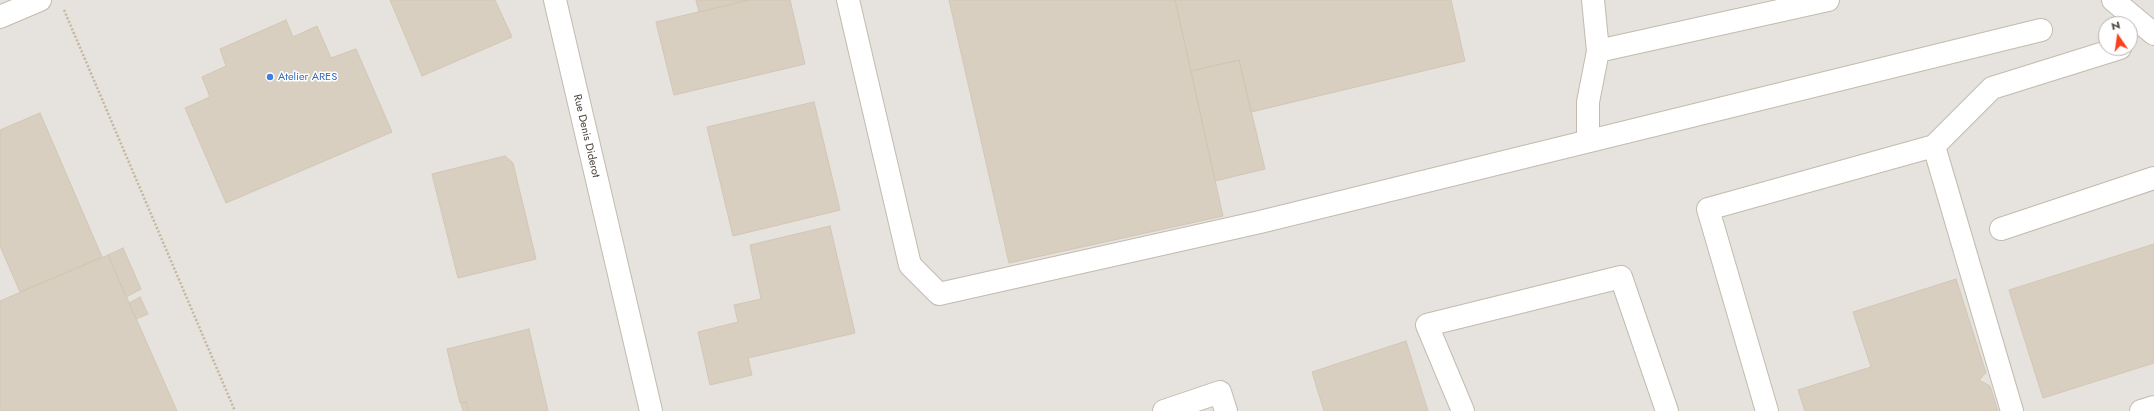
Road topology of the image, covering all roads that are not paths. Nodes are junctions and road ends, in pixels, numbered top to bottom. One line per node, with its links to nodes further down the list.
1 (40, 0): 7 (lane)
2 (555, 0): 17 (lane, Rue Denis Diderot)
3 (848, 0): 12 (lane)
4 (1593, 0): 10 (lane)
5 (1828, 0): 10 (lane)
6 (2113, 0): 9 (lane)
7 (0, 17)
8 (2041, 30): 12 (lane)
9 (2141, 30)
10 (1598, 51): 12 (lane)
11 (2098, 55): 13 (lane)
12 (1588, 140)
13 (1934, 146): 22 (lane); 23 (lane)
14 (2154, 178): 15 (lane)
15 (2001, 229)
16 (2154, 407): 24 (lane)
17 (651, 411)
18 (1164, 411): 19 (lane)
19 (1226, 411)
20 (1463, 411): 21 (lane)
21 (1668, 411)
22 (1767, 411)
23 (2012, 411)
24 (2141, 411)

